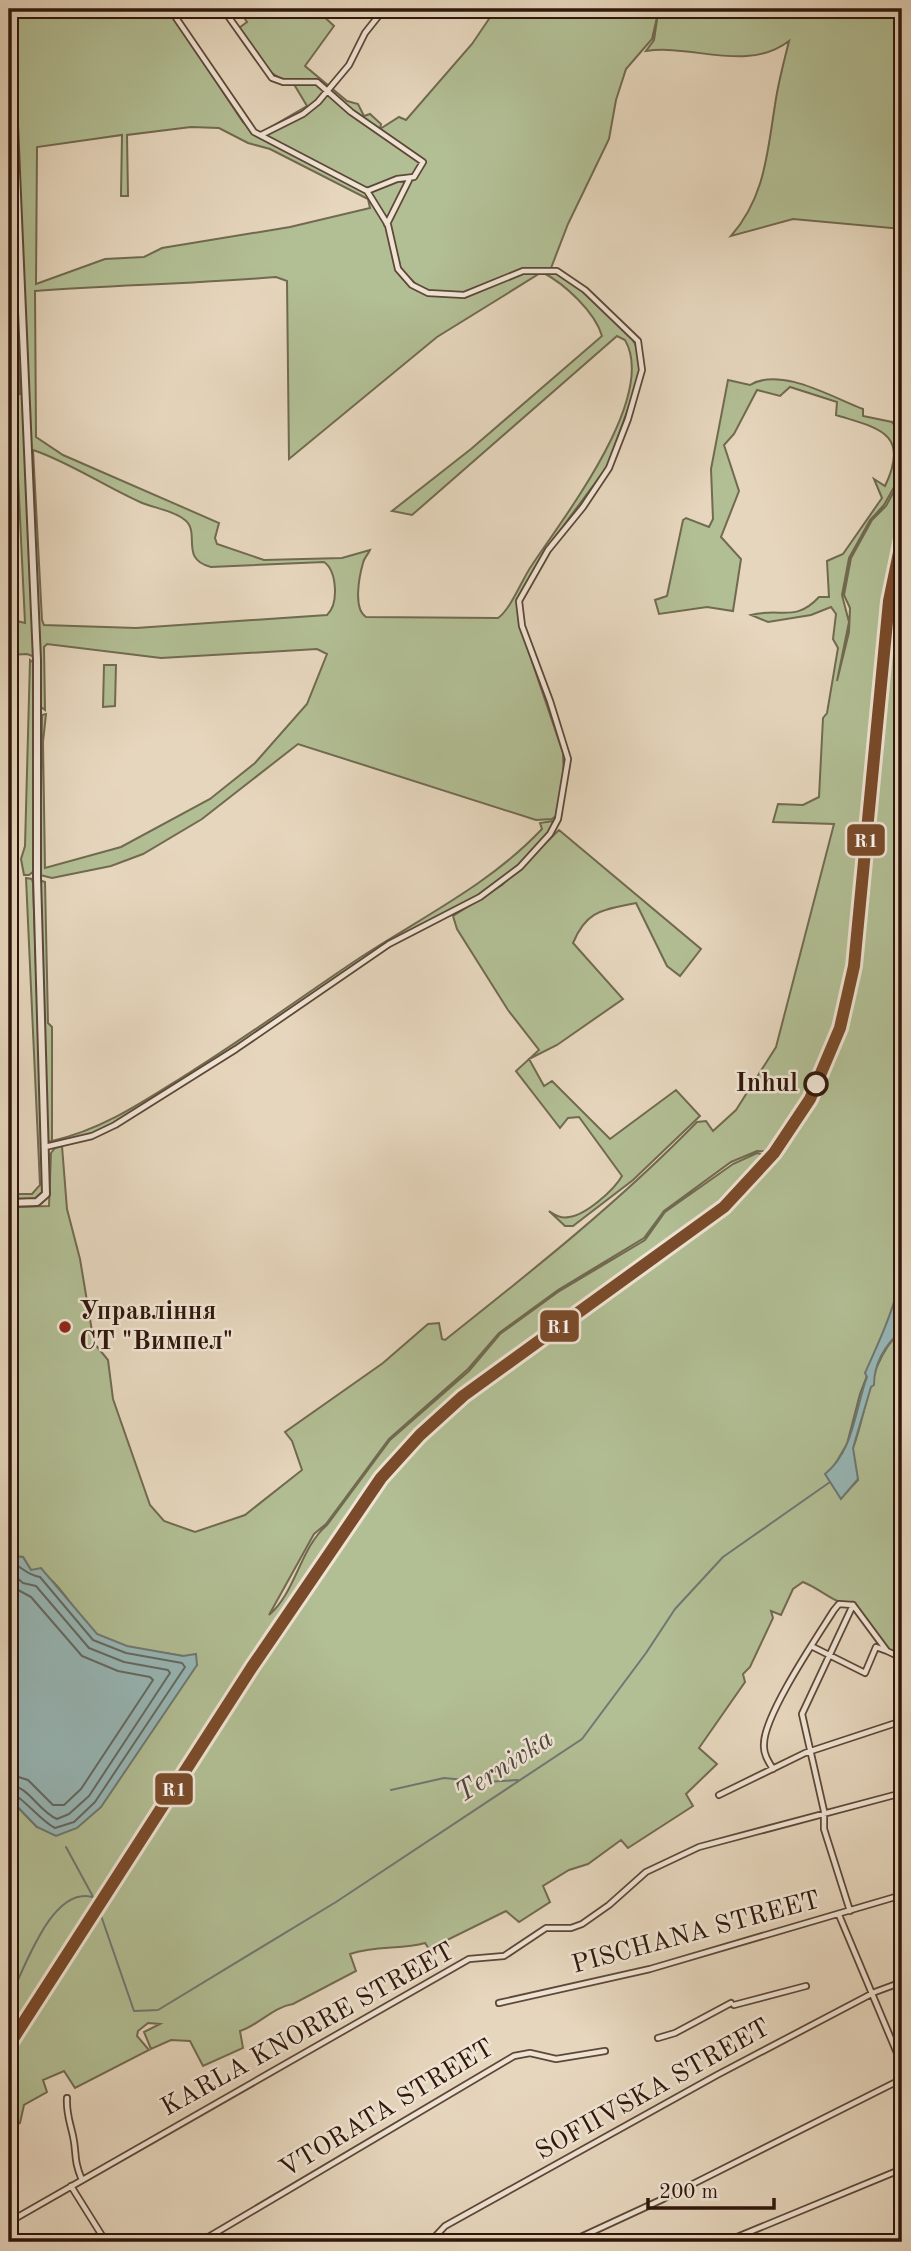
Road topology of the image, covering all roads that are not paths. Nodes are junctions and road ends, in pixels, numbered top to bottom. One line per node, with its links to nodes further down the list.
1 (9, 9): 10 (street)
2 (170, 9): 6 (street)
3 (223, 9): 5 (street)
4 (384, 9): 5 (street)
5 (327, 90): 6 (street); 7 (street)
6 (260, 136): 8 (street)
7 (409, 179): 8 (street); 9 (street)
8 (366, 191): 9 (street)
9 (387, 224): 10 (street)
10 (46, 1147): 11 (street)
11 (9, 1203)
12 (853, 1605): 13 (street); 14 (street); 15 (street)
13 (811, 1646): 15 (street); 19 (street)
14 (887, 1651): 15 (street); 16 (street)
15 (828, 1656): 18 (street)
16 (902, 1658)
17 (902, 1721): 18 (street)
18 (811, 1752): 19 (street); 22 (street)
19 (773, 1769): 21 (street)
20 (902, 1793): 22 (street, KARLA KNORRE STREET)
21 (719, 1795)
22 (824, 1816): 24 (street); 36 (street, KARLA KNORRE STREET)
23 (902, 1895): 24 (street, PISCHANA STREET)
24 (850, 1912): 25 (street, PISCHANA STREET)
25 (839, 1915): 28 (street); 29 (street, PISCHANA STREET)
26 (902, 1982): 28 (street, SOFIIVSKA STREET)
27 (806, 1986): 30 (street)
28 (871, 1995): 32 (street); 41 (street, SOFIIVSKA STREET)
29 (499, 2003)
30 (658, 2038)
31 (605, 2050): 40 (street, VTORATA STREET)
32 (902, 2065)
33 (902, 2079): 42 (street)
34 (67, 2098): 36 (street)
35 (902, 2169): 43 (street)
36 (82, 2179): 37 (street, KARLA KNORRE STREET)
37 (71, 2186): 38 (street, KARLA KNORRE STREET); 39 (street)
38 (9, 2222)
39 (106, 2242)
40 (200, 2242)
41 (430, 2242)
42 (570, 2242)
43 (725, 2242)

